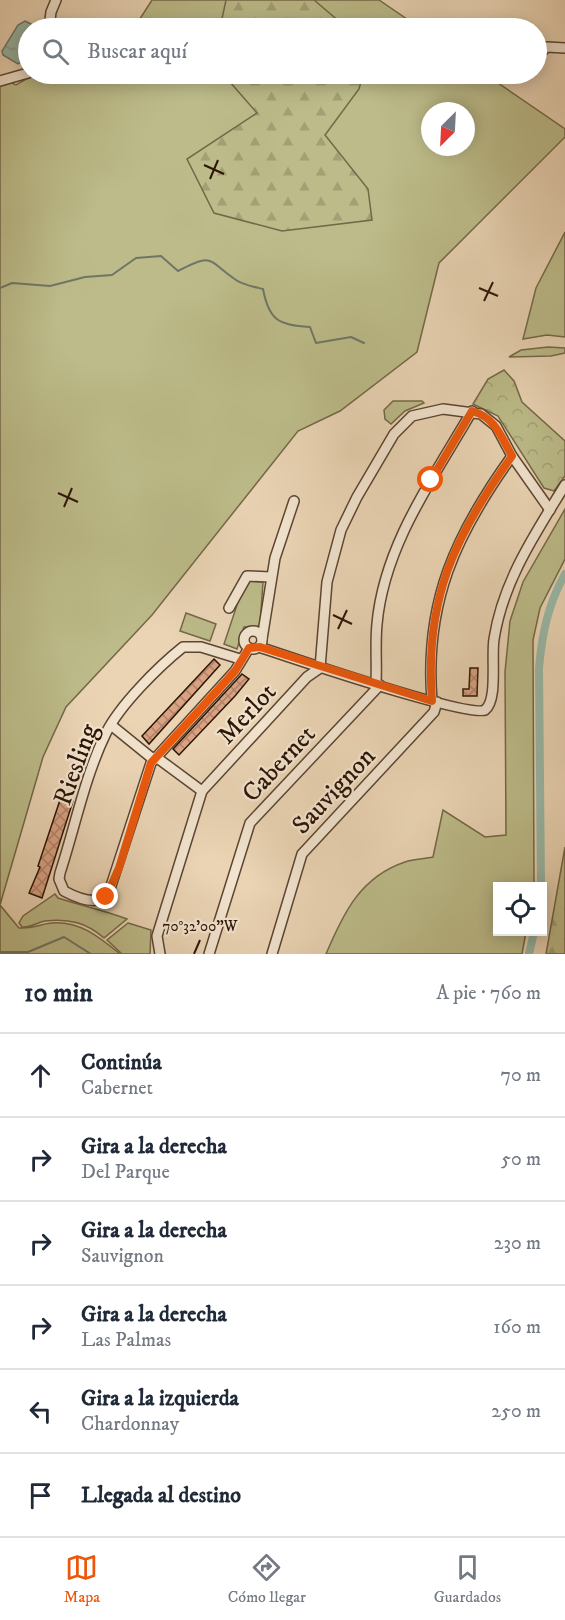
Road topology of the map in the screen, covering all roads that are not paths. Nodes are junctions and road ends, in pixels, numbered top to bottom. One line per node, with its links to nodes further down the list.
1 (56, 0): 2 (street)
2 (50, 18)
3 (547, 47): 4 (street)
4 (565, 48)
5 (18, 76): 6 (street)
6 (0, 81)
7 (472, 411): 8 (street); 17 (street); 18 (street)
8 (512, 456): 11 (street); 19 (street)
9 (565, 485): 11 (street)
10 (294, 501): 12 (street)
11 (550, 510): 19 (street)
12 (271, 577): 13 (street); 14 (street)
13 (229, 608)
14 (261, 643): 15 (street); 15 (street); 17 (street)
15 (249, 648): 16 (street)
16 (240, 659): 20 (street, Riesling); 21 (street)
17 (320, 668): 18 (street); 22 (street, Merlot)
18 (378, 684): 19 (street); 24 (street, Cabernet)
19 (434, 702): 25 (street, Sauvignon)
20 (111, 725): 21 (street); 21 (street, Riesling)
21 (155, 758): 22 (street)
22 (202, 791): 23 (street, Merlot)
23 (158, 951)
24 (209, 954)
25 (273, 954)

